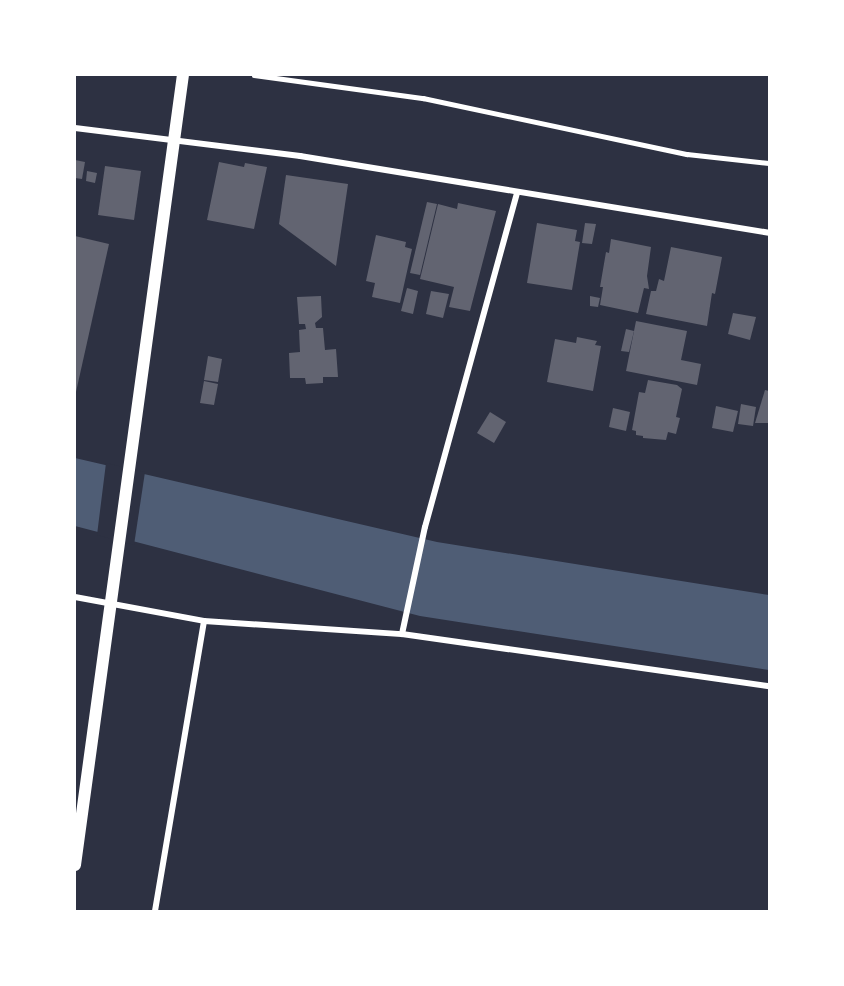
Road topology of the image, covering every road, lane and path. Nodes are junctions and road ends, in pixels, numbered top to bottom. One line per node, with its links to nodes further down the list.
1 (183, 75): 11 (main road)
2 (254, 75): 4 (lane)
3 (75, 128): 5 (street)
4 (769, 163)
5 (517, 193): 6 (street); 9 (street)
6 (769, 233)
7 (75, 597): 8 (street)
8 (204, 621): 9 (street); 12 (street)
9 (402, 634): 10 (street)
10 (769, 686)
11 (75, 865)
12 (155, 911)

